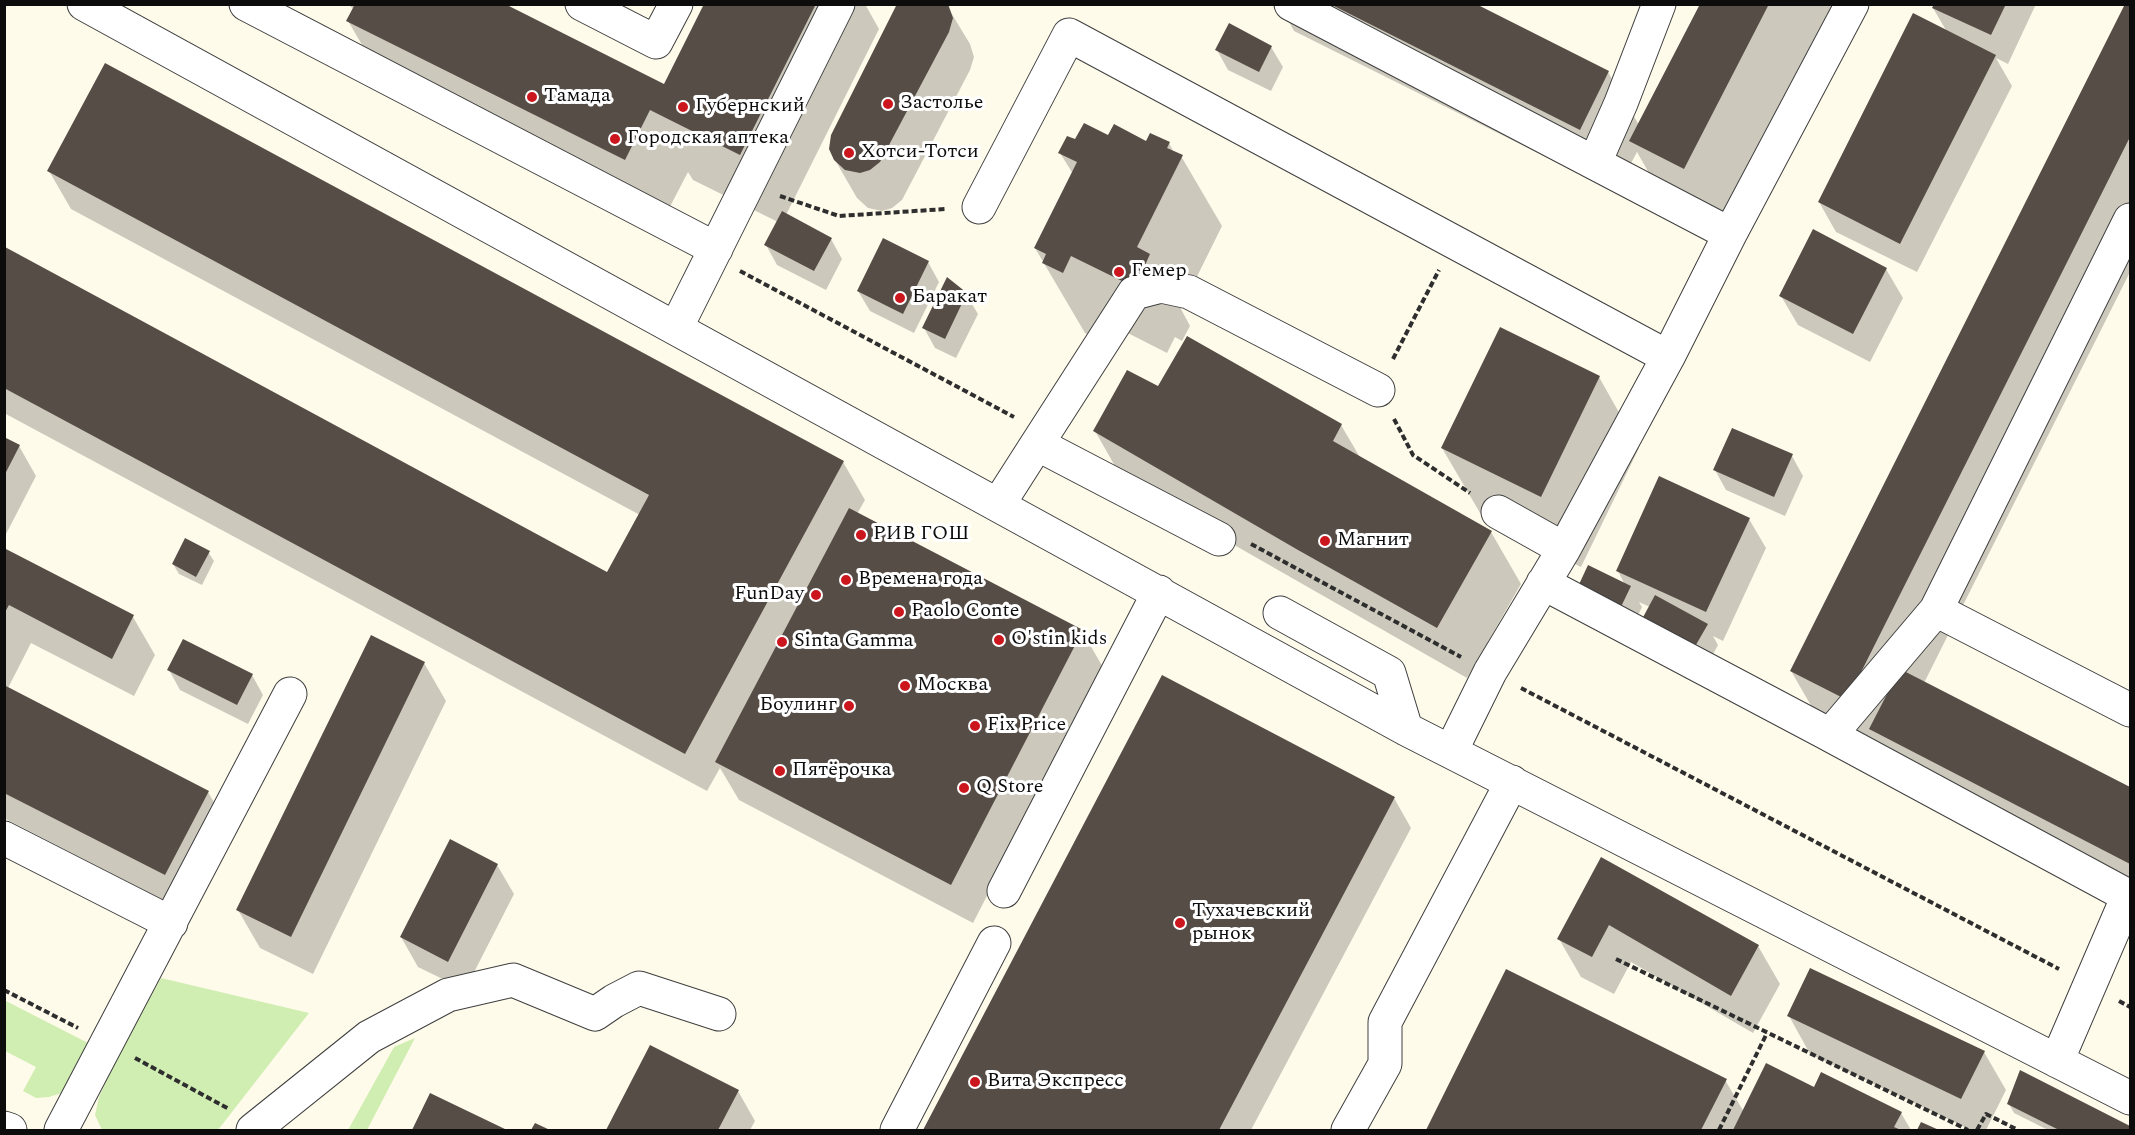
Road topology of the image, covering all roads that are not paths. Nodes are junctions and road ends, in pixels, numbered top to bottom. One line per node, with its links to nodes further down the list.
1 (84, 4): 9 (street)
2 (246, 4): 14 (street)
3 (582, 4): 4 (street)
4 (676, 4)
5 (838, 4): 14 (street)
6 (1291, 4): 10 (street)
7 (1659, 4): 10 (street)
8 (1852, 4): 13 (street)
9 (130, 16): 15 (street)
10 (1595, 162): 13 (street)
11 (980, 207): 16 (street)
12 (2130, 220): 25 (street)
13 (1730, 234): 16 (street)
14 (716, 249): 15 (street)
15 (676, 328): 19 (street)
16 (1668, 357): 22 (street)
17 (1378, 390): 18 (street)
18 (1037, 444): 19 (street); 21 (street)
19 (998, 505): 24 (street)
20 (1498, 512): 22 (street)
21 (1219, 539)
22 (1564, 549): 23 (street)
23 (1543, 583): 30 (street); 31 (street)
24 (1159, 592): 29 (street); 34 (street)
25 (1936, 610): 28 (street); 30 (street)
26 (1280, 613): 29 (street)
27 (290, 694): 36 (street)
28 (2130, 710)
29 (1406, 729): 31 (street)
30 (1830, 735): 35 (street)
31 (1451, 751): 32 (street)
32 (1512, 782): 39 (street); 46 (street)
33 (4, 838): 36 (street)
34 (1004, 891)
35 (2129, 897): 39 (street)
36 (171, 923): 43 (street)
37 (994, 943): 45 (street)
38 (719, 1014): 44 (street)
39 (2057, 1061): 40 (street)
40 (2130, 1098)
41 (4, 1128): 42 (street)
42 (10, 1131)
43 (61, 1131)
44 (254, 1131)
45 (897, 1131)
46 (1348, 1131)

